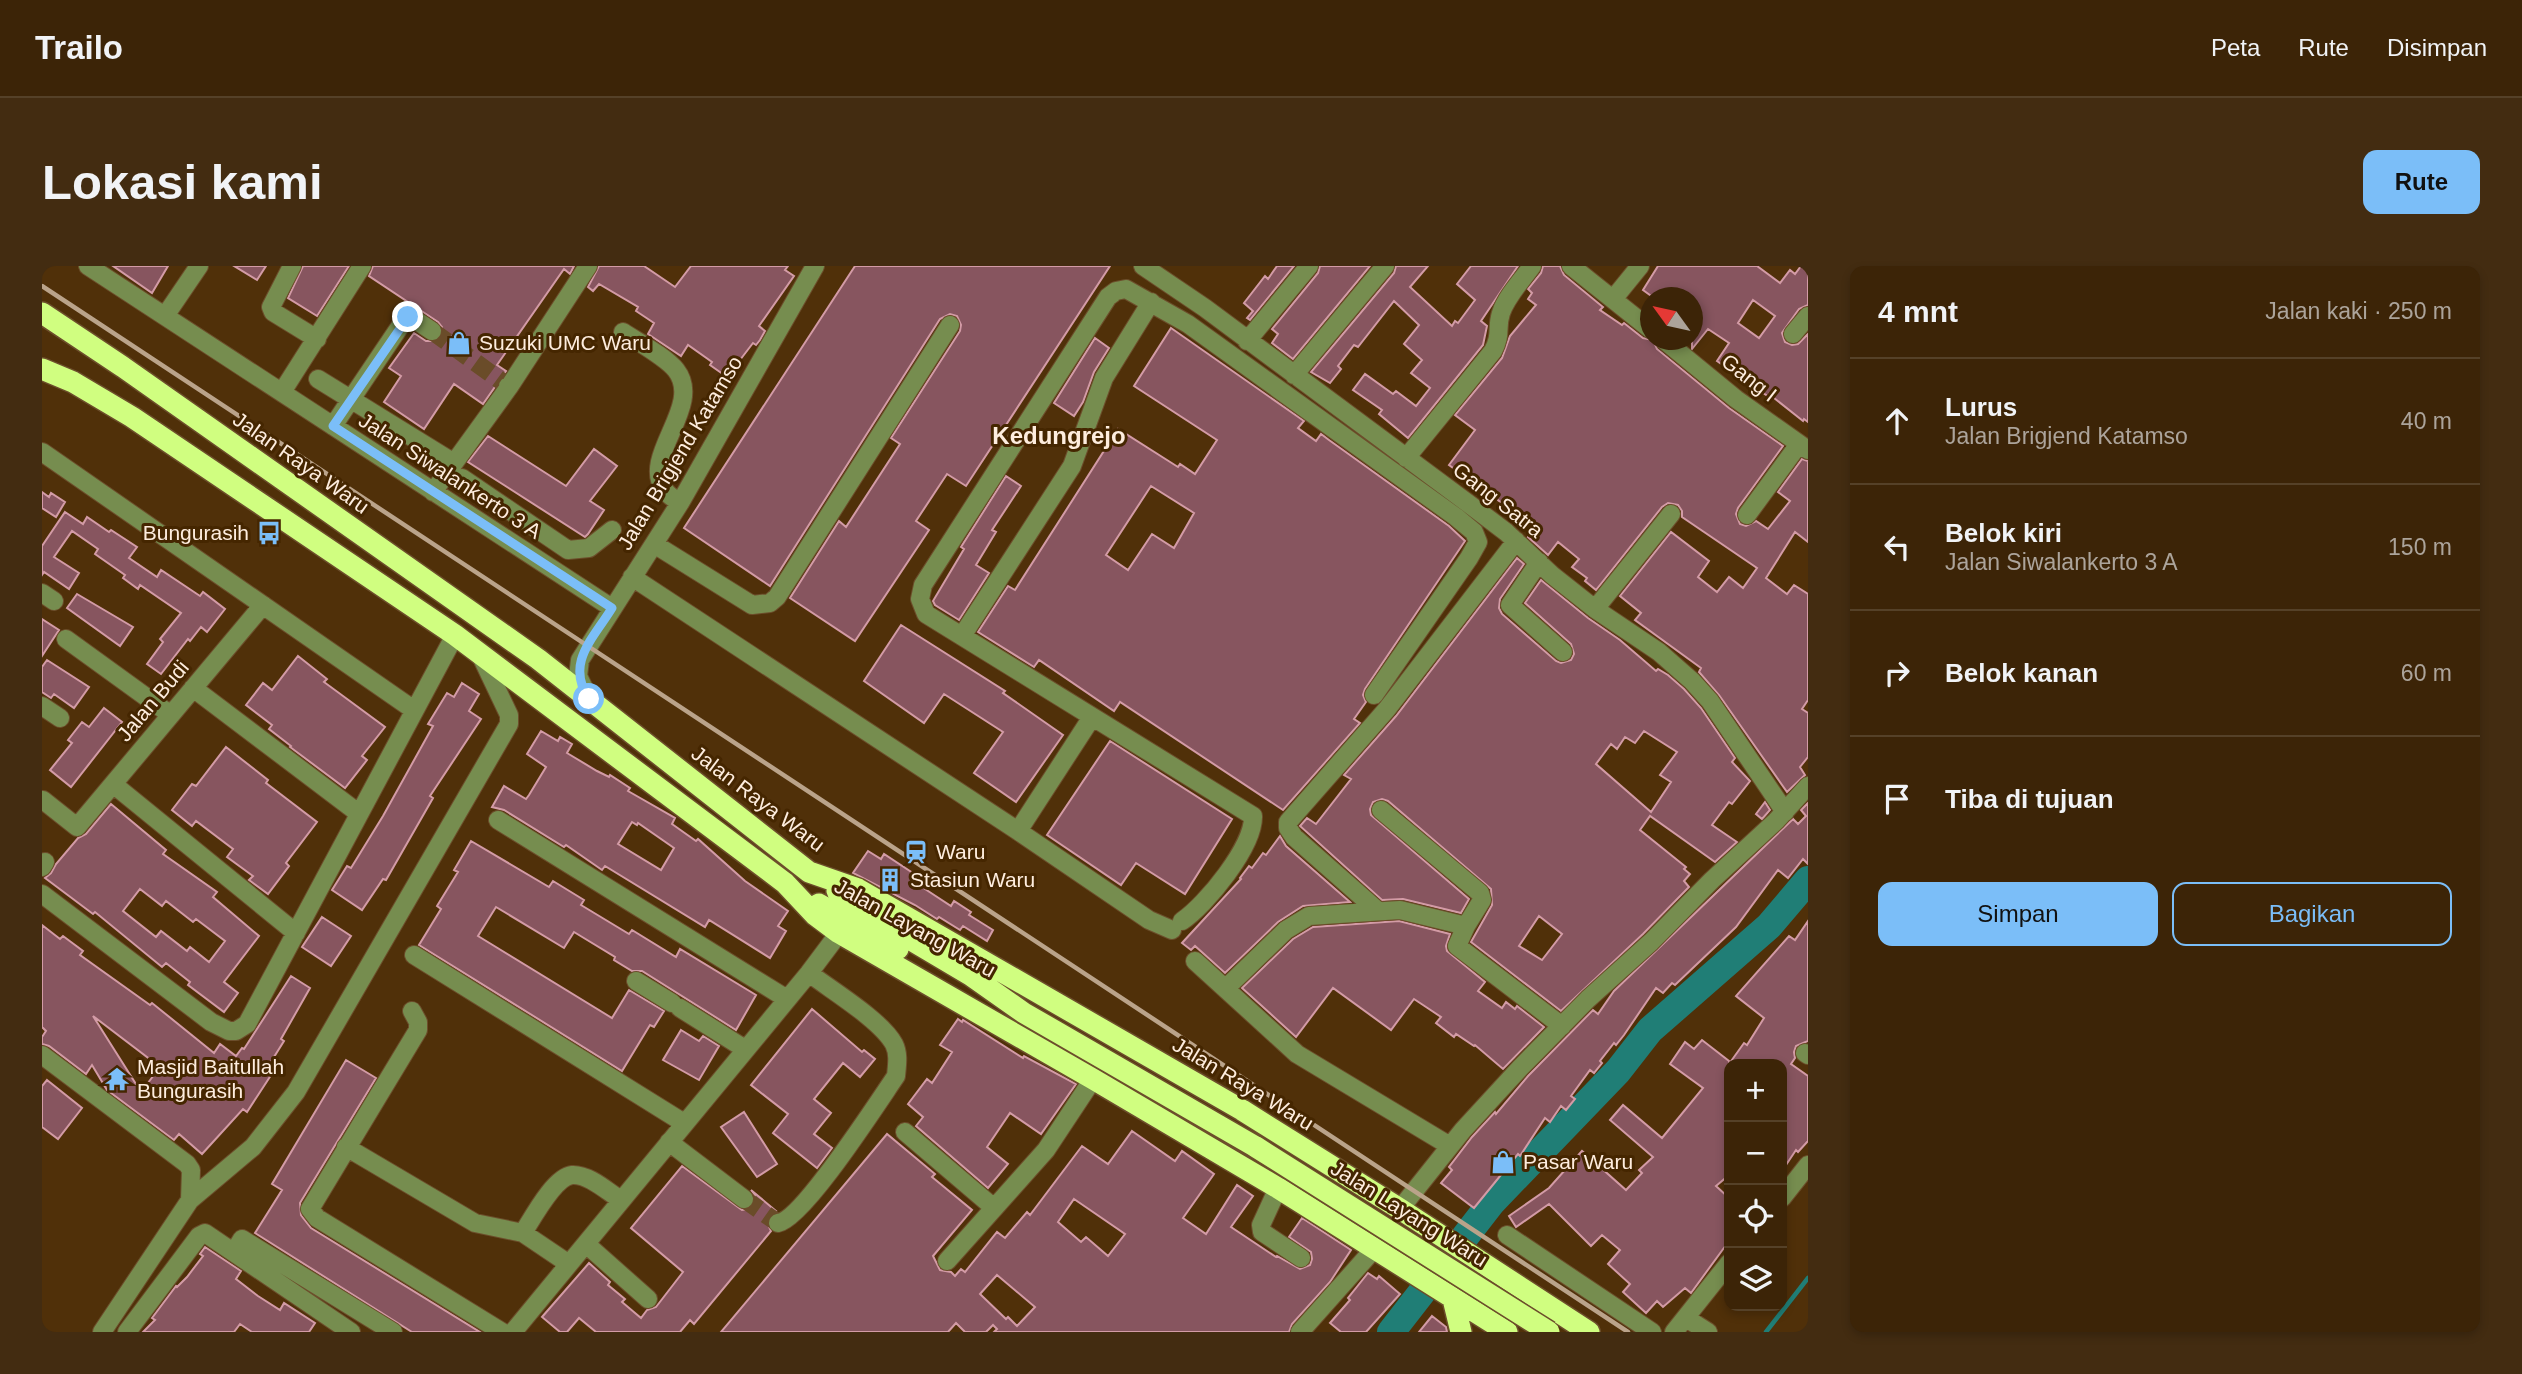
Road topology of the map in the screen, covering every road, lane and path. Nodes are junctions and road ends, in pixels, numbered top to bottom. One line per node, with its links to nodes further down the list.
1 (199, 266): 16 (street)
2 (292, 266): 23 (street)
3 (362, 266): 23 (street)
4 (588, 266): 35 (street)
5 (815, 266): 38 (street, Jalan Brigjend Katamso)
6 (1143, 266): 24 (street, Gang Satra)
7 (1309, 266): 24 (street)
8 (1385, 266): 27 (street)
9 (1532, 266): 34 (street)
10 (1571, 266): 13 (street)
11 (1640, 266): 13 (street)
12 (98, 269): 16 (street, Jalan Siwalankerto 3 A)
13 (1614, 298): 18 (street)
14 (1151, 302): 51 (street); 51 (street); 58 (street)
15 (42, 313): 55 (highway, Jalan Raya Waru)
16 (164, 316): 29 (street, Jalan Siwalankerto 3 A)
17 (1808, 316): 22 (street)
18 (1640, 320)
19 (950, 326): 44 (street)
20 (432, 331): 30 (street)
21 (623, 332): 38 (street)
22 (1793, 334)
23 (317, 339): 29 (street)
24 (1247, 341): 27 (street, Gang Satra)
25 (1676, 350): 32 (street, Gang I)
26 (42, 369): 50 (highway)
27 (1294, 375): 34 (street, Gang Satra)
28 (318, 379): 30 (street)
29 (282, 392): 31 (street, Jalan Siwalankerto 3 A)
30 (351, 401): 31 (street); 35 (street)
31 (333, 426): 36 (street, Jalan Siwalankerto 3 A)
32 (1804, 447): 40 (street)
33 (42, 452): 47 (street)
34 (1406, 458): 43 (street, Gang Satra)
35 (458, 471): 36 (street); 37 (street)
36 (433, 492): 41 (street, Jalan Siwalankerto 3 A)
37 (491, 498): 41 (street); 42 (street)
38 (680, 503): 44 (street, Jalan Brigjend Katamso)
39 (1671, 514): 49 (street)
40 (1747, 515)
41 (478, 521): 48 (street, Jalan Siwalankerto 3 A)
42 (612, 530)
43 (1516, 541): 45 (street, Gang Satra); 76 (street)
44 (654, 544): 46 (street, Jalan Brigjend Katamso)
45 (1539, 562): 49 (street, Gang Satra); 54 (street)
46 (632, 577): 48 (street, Jalan Brigjend Katamso); 72 (street)
47 (263, 605): 57 (street, Jalan Budi); 61 (street)
48 (612, 608): 56 (street, Jalan Brigjend Katamso)
49 (1595, 610): 70 (street, Gang Satra)
50 (455, 635): 53 (highway); 61 (street)
51 (962, 636): 63 (street)
52 (66, 639): 62 (street)
53 (479, 652): 74 (highway); 101 (street)
54 (1563, 652)
55 (538, 659): 56 (street); 59 (highway, Jalan Raya Waru)
56 (580, 660): 59 (street)
57 (193, 688): 62 (street, Jalan Budi); 68 (street)
58 (1374, 695)
59 (589, 699): 73 (highway, Jalan Raya Waru)
60 (42, 706): 64 (street)
61 (414, 710): 78 (street)
62 (171, 715): 65 (street, Jalan Budi)
63 (1092, 717): 72 (street); 72 (street)
64 (60, 718)
65 (113, 784): 67 (street, Jalan Budi); 78 (street)
66 (1808, 786): 70 (street)
67 (43, 800)
68 (353, 809)
69 (1381, 810): 77 (street)
70 (1784, 812): 88 (street)
71 (498, 820): 85 (street)
72 (1018, 831)
73 (809, 872): 87 (highway, Jalan Layang Waru); 104 (highway, Jalan Raya Waru)
74 (785, 883): 79 (highway); 87 (highway, Jalan Layang Waru)
75 (42, 894): 78 (street)
76 (1378, 911): 77 (street); 84 (street)
77 (1466, 926): 88 (street)
78 (296, 933)
79 (839, 933): 82 (street); 91 (highway)
80 (414, 955): 92 (street)
81 (1195, 961): 84 (street)
82 (809, 973): 85 (street); 105 (street)
83 (636, 981): 89 (street)
84 (1226, 988): 95 (street)
85 (787, 999): 89 (street)
86 (412, 1011): 96 (street)
87 (1024, 1013): 131 (highway, Jalan Layang Waru, bridge)
88 (1562, 1026): 95 (street)
89 (745, 1049): 92 (street)
90 (42, 1055): 101 (street)
91 (1093, 1079): 98 (highway); 103 (street)
92 (684, 1123): 94 (street)
93 (905, 1132): 103 (street)
94 (669, 1142): 100 (street); 102 (street)
95 (1450, 1146): 104 (street)
96 (346, 1147): 106 (street); 127 (street)
97 (1808, 1165): 99 (street)
98 (1278, 1188): 110 (highway); 111 (street)
99 (1787, 1192)
100 (744, 1199)
101 (190, 1200): 116 (street)
102 (621, 1200): 106 (street); 109 (street)
103 (993, 1207): 112 (street)
104 (1400, 1209): 114 (highway, Jalan Raya Waru)
105 (778, 1223)
106 (523, 1233): 113 (street)
107 (1507, 1235): 133 (street)
108 (239, 1244): 126 (street)
109 (586, 1244): 113 (street); 119 (street)
110 (1374, 1250): 120 (highway); 129 (street)
111 (1301, 1258)
112 (947, 1261)
113 (569, 1264): 128 (street)
114 (1485, 1264): 117 (highway, Jalan Raya Waru); 120 (highway)
115 (1724, 1269): 121 (street)
116 (140, 1272): 118 (street); 123 (street)
117 (1518, 1286): 122 (highway); 132 (highway, Jalan Raya Waru)
118 (159, 1289): 124 (street); 125 (street)
119 (648, 1299)
120 (1456, 1301): 122 (highway); 130 (highway)
121 (1686, 1318): 134 (street); 135 (street)
122 (1495, 1329)
123 (102, 1332)
124 (127, 1332)
125 (351, 1332)
126 (393, 1332)
127 (502, 1332)
128 (513, 1332)
129 (1300, 1332)
130 (1461, 1332)
131 (1549, 1332)
132 (1589, 1332)
133 (1652, 1332)
134 (1674, 1332)
135 (1708, 1332)

